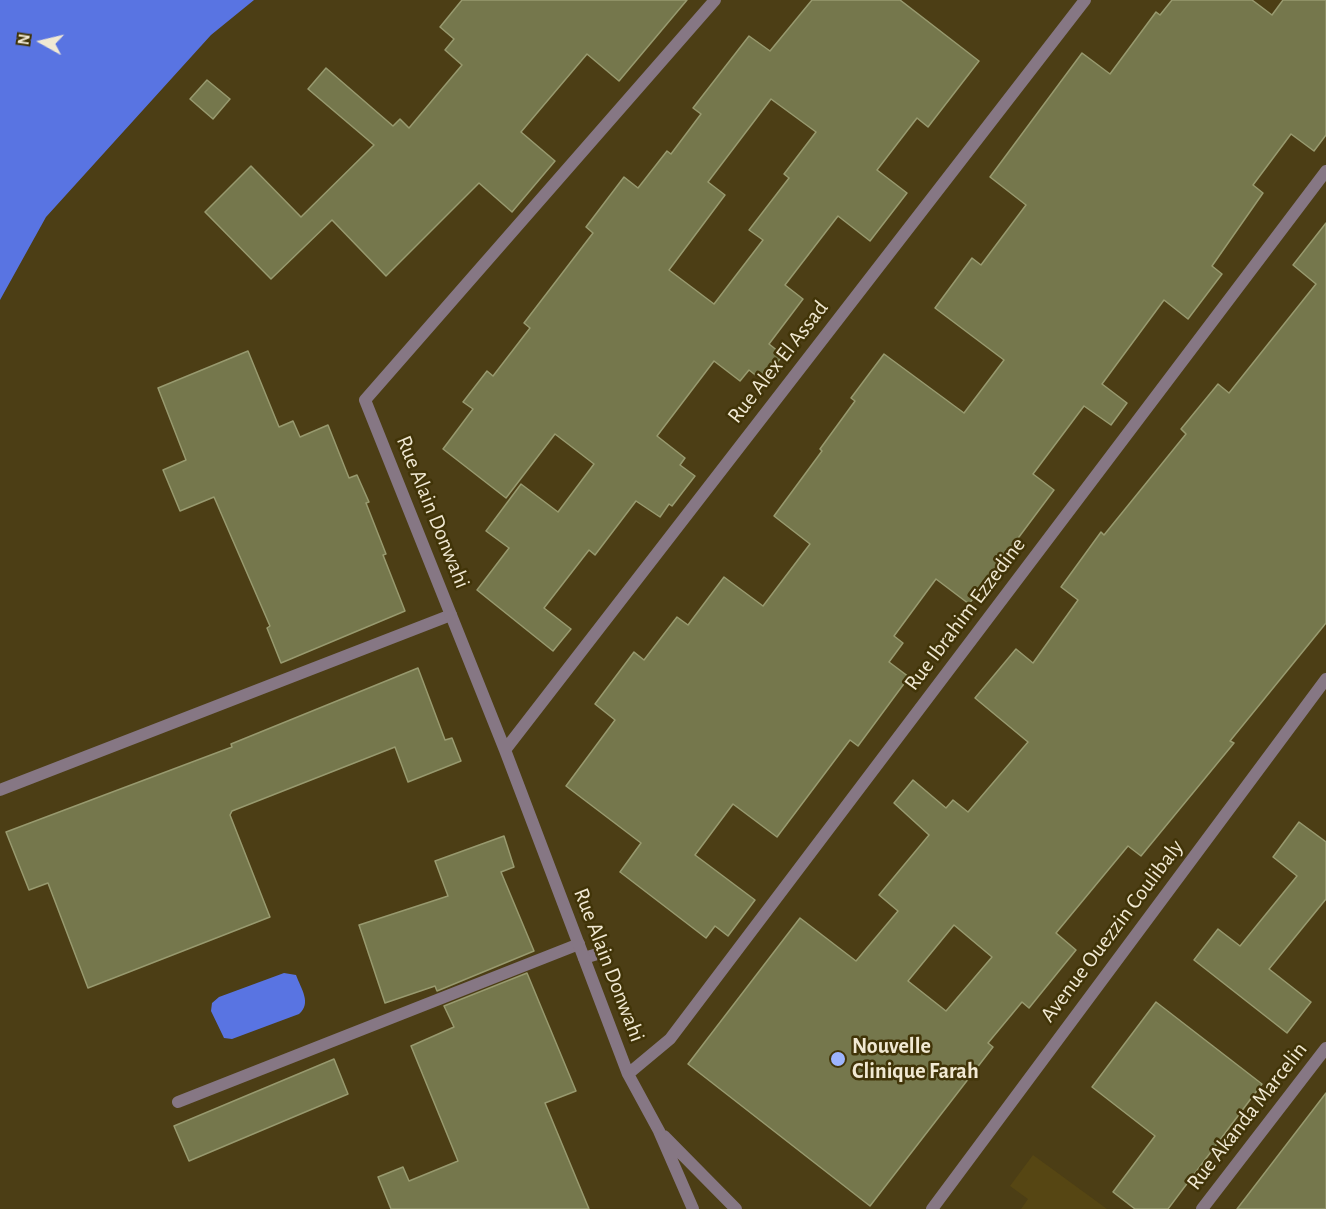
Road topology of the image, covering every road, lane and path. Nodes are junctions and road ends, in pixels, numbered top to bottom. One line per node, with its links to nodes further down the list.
1 (715, 0): 4 (street, Rue Alain Donwahi)
2 (1085, 0): 6 (street, Rue Alex El Assad)
3 (1326, 171): 12 (street, Rue Ibrahim Ezzedine)
4 (451, 615): 6 (street, Rue Alain Donwahi); 7 (street)
5 (1326, 679): 17 (street, Avenue Ouezzin Coulibaly)
6 (506, 750): 8 (street, Rue Alain Donwahi)
7 (0, 789)
8 (579, 944): 10 (street, Rue Alain Donwahi); 13 (street)
9 (604, 952): 10 (street)
10 (584, 958): 12 (street, Rue Alain Donwahi)
11 (1326, 1048): 18 (street, Rue Akanda Marcelin)
12 (628, 1074): 14 (street, Rue Alain Donwahi)
13 (178, 1102)
14 (659, 1131): 15 (street, Rue Alain Donwahi); 16 (street, Rue Alain Donwahi)
15 (693, 1209)
16 (736, 1209)
17 (932, 1209)
18 (1202, 1209)

